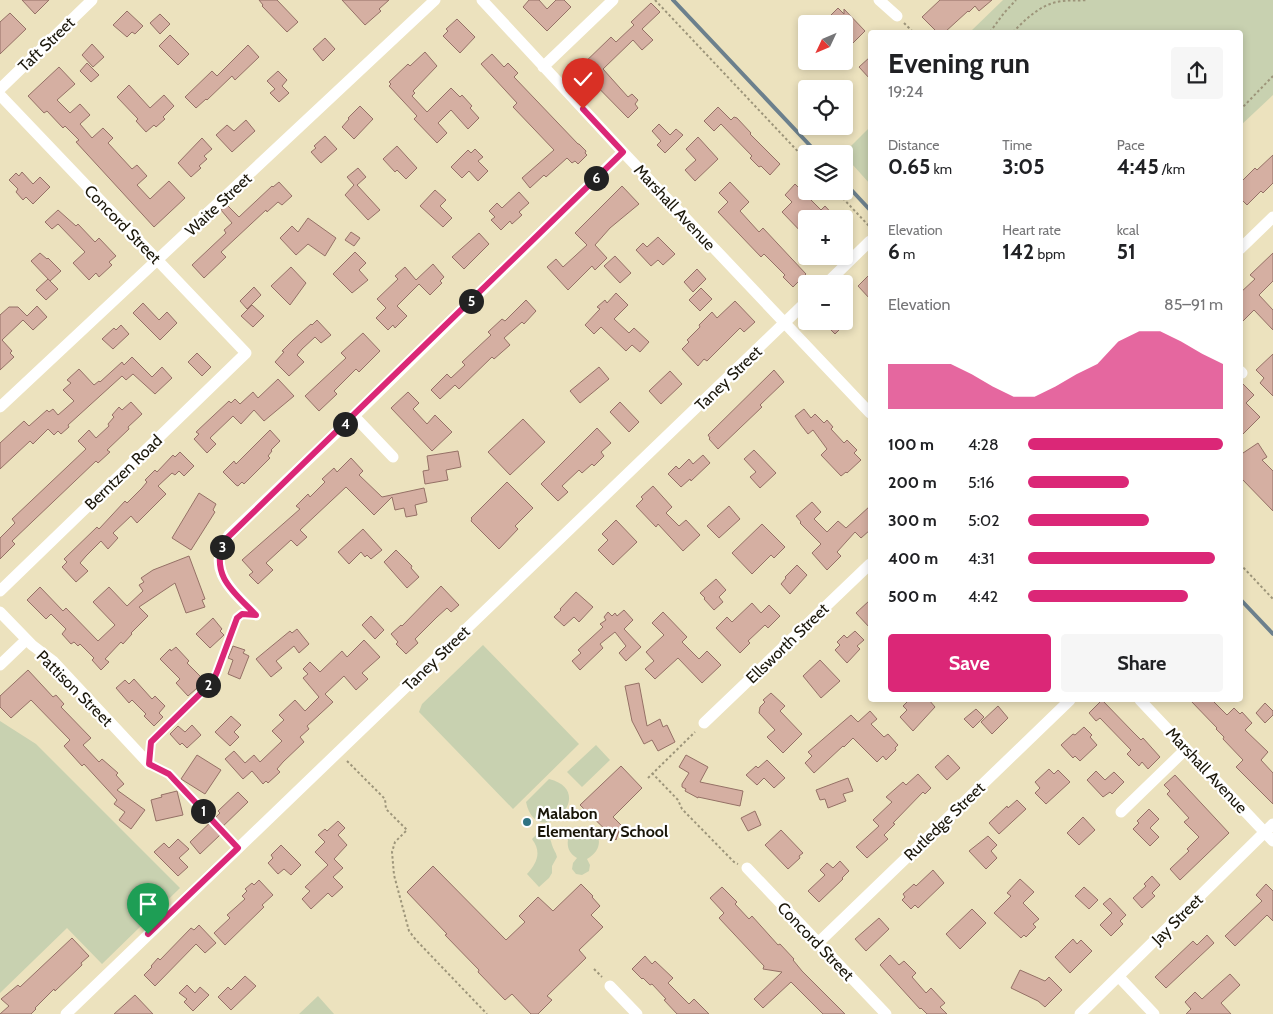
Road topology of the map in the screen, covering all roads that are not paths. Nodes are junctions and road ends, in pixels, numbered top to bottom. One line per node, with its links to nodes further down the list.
1 (92, 0): 8 (street, Taft Street)
2 (435, 0): 14 (street, Waite Street)
3 (482, 0): 7 (street, Marshall Avenue)
4 (613, 0): 7 (street)
5 (879, 0): 6 (street)
6 (897, 16)
7 (543, 67): 10 (street, Marshall Avenue)
8 (0, 88)
9 (0, 95): 14 (street, Concord Street)
10 (623, 152): 17 (street, Marshall Avenue); 21 (street)
11 (1273, 217): 13 (street)
12 (868, 243): 15 (street)
13 (1243, 246)
14 (158, 261): 18 (street, Concord Street); 19 (street, Waite Street)
15 (835, 275)
16 (798, 310): 17 (street, Taney Street)
17 (785, 323): 20 (street, Marshall Avenue); 40 (street, Taney Street)
18 (246, 353): 24 (street, Berntzen Road)
19 (0, 407)
20 (868, 411)
21 (354, 416): 22 (street); 26 (street)
22 (393, 457)
23 (868, 566): 31 (street, Ellsworth Street)
24 (0, 591)
25 (0, 612): 27 (street, Pattison Street)
26 (256, 615)
27 (26, 640): 28 (street); 33 (street, Pattison Street)
28 (0, 665)
29 (1068, 702): 37 (street, Rutledge Street)
30 (1142, 702): 32 (street, Marshall Avenue)
31 (704, 723)
32 (1186, 749): 34 (street); 35 (street, Marshall Avenue)
33 (149, 764)
34 (1121, 812)
35 (1270, 832): 38 (street, Jay Street)
36 (747, 868): 37 (street, Concord Street)
37 (818, 942): 42 (street, Concord Street)
38 (1119, 976): 43 (street, Jay Street); 44 (street)
39 (610, 986): 41 (street)
40 (66, 1014)
41 (637, 1014)
42 (886, 1014)
43 (1080, 1014)
44 (1154, 1014)

